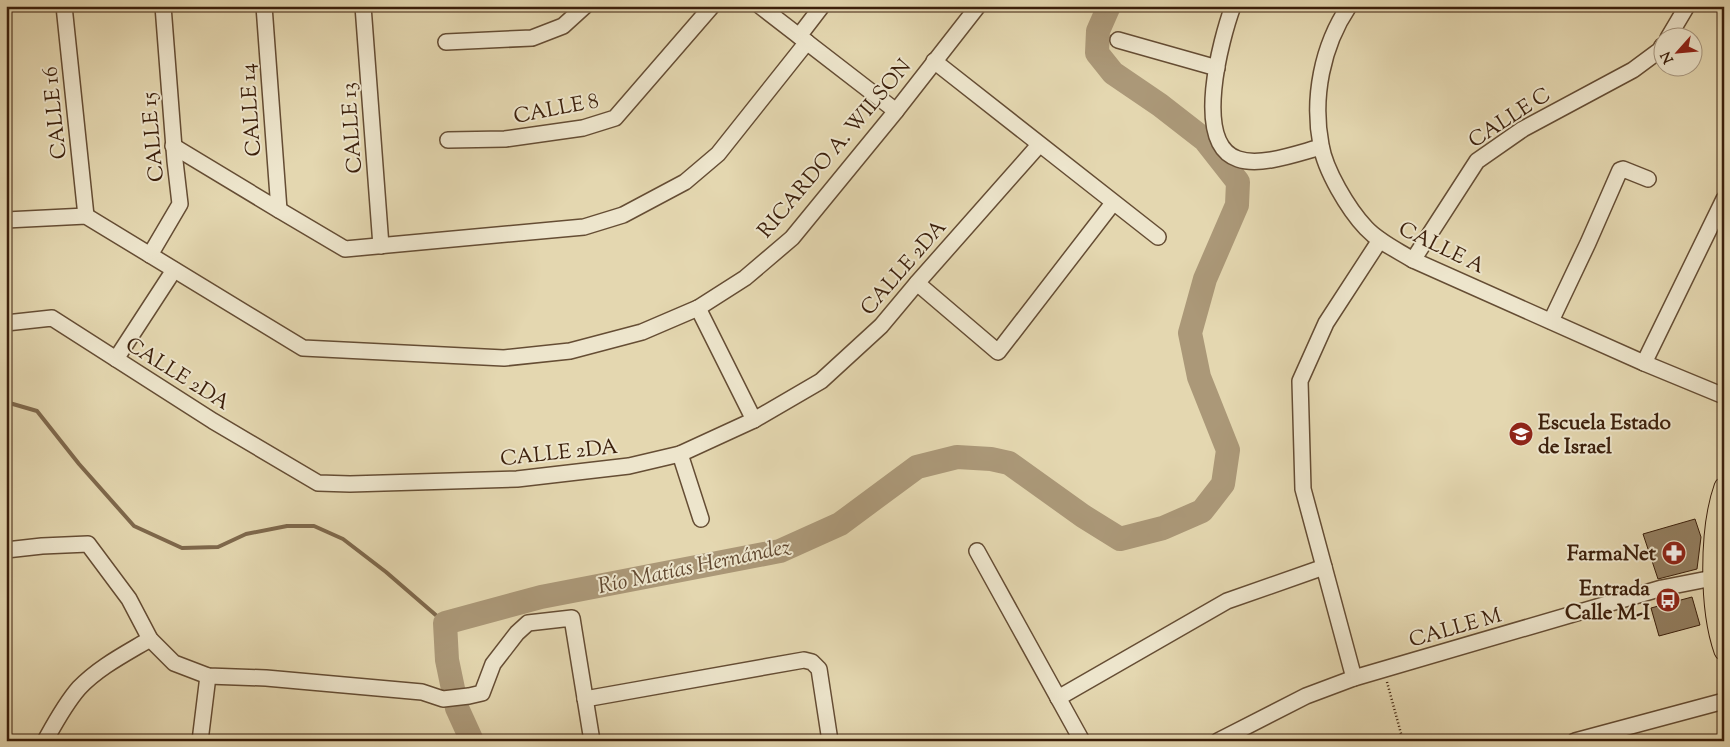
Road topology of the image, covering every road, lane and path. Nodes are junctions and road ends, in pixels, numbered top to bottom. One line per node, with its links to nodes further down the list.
1 (64, 6): 29 (street, CALLE 16)
2 (163, 6): 23 (street, CALLE 15)
3 (264, 6): 28 (street, CALLE 14)
4 (363, 6): 33 (street, CALLE 13)
5 (586, 6): 16 (street)
6 (712, 6): 21 (street, CALLE 8)
7 (760, 6): 14 (street)
8 (822, 6): 14 (street)
9 (978, 6): 18 (street, RICARDO A. WILSON)
10 (1233, 6): 19 (street)
11 (1349, 6): 24 (street, CALLE A)
12 (1687, 6): 13 (street)
13 (1674, 28)
14 (803, 39): 20 (street); 33 (street)
15 (1118, 40): 19 (street)
16 (446, 42)
17 (1652, 56): 35 (street, CALLE C)
18 (934, 61): 20 (street, RICARDO A. WILSON); 22 (street)
19 (1217, 68): 24 (street)
20 (896, 111): 38 (street, RICARDO A. WILSON)
21 (448, 140)
22 (1039, 145): 27 (street); 37 (street, CALLE 2DA)
23 (173, 146): 28 (street); 34 (street, CALLE 15)
24 (1321, 147): 32 (street, CALLE A)
25 (1648, 179): 39 (street)
26 (1724, 199): 42 (street)
27 (1113, 203): 31 (street); 37 (street)
28 (278, 210): 33 (street)
29 (86, 216): 30 (street); 34 (street, RICARDO A. WILSON)
30 (6, 220)
31 (1158, 238)
32 (1380, 240): 35 (street, CALLE A); 50 (street)
33 (381, 246)
34 (150, 255): 36 (street, RICARDO A. WILSON)
35 (1413, 260): 39 (street, CALLE A)
36 (174, 270): 38 (street, RICARDO A. WILSON); 41 (street)
37 (917, 283): 44 (street, CALLE 2DA)
38 (698, 308): 44 (street)
39 (1551, 321): 42 (street, CALLE A)
40 (6, 323): 41 (street, CALLE 2DA)
41 (116, 359): 45 (street, CALLE 2DA)
42 (1644, 363): 43 (street, CALLE A)
43 (1724, 396)
44 (754, 420): 45 (street, CALLE 2DA)
45 (680, 454): 47 (street)
46 (1724, 487): 51 (main road)
47 (702, 519)
48 (6, 550): 53 (street)
49 (977, 551): 58 (street)
50 (1324, 567): 56 (street); 58 (street)
51 (1713, 578): 52 (main road); 56 (street, CALLE M)
52 (1719, 602): 54 (main road)
53 (150, 639): 55 (street); 61 (street)
54 (1724, 651)
55 (208, 676): 59 (street); 62 (street)
56 (1354, 678): 66 (street, CALLE M)
57 (1389, 686): 67 (path)
58 (1058, 698): 65 (street)
59 (585, 699): 63 (street); 64 (street)
60 (1724, 701): 68 (street)
61 (45, 741)
62 (200, 741)
63 (592, 741)
64 (830, 741)
65 (1082, 741)
66 (1218, 741)
67 (1403, 741)
68 (1575, 741)

